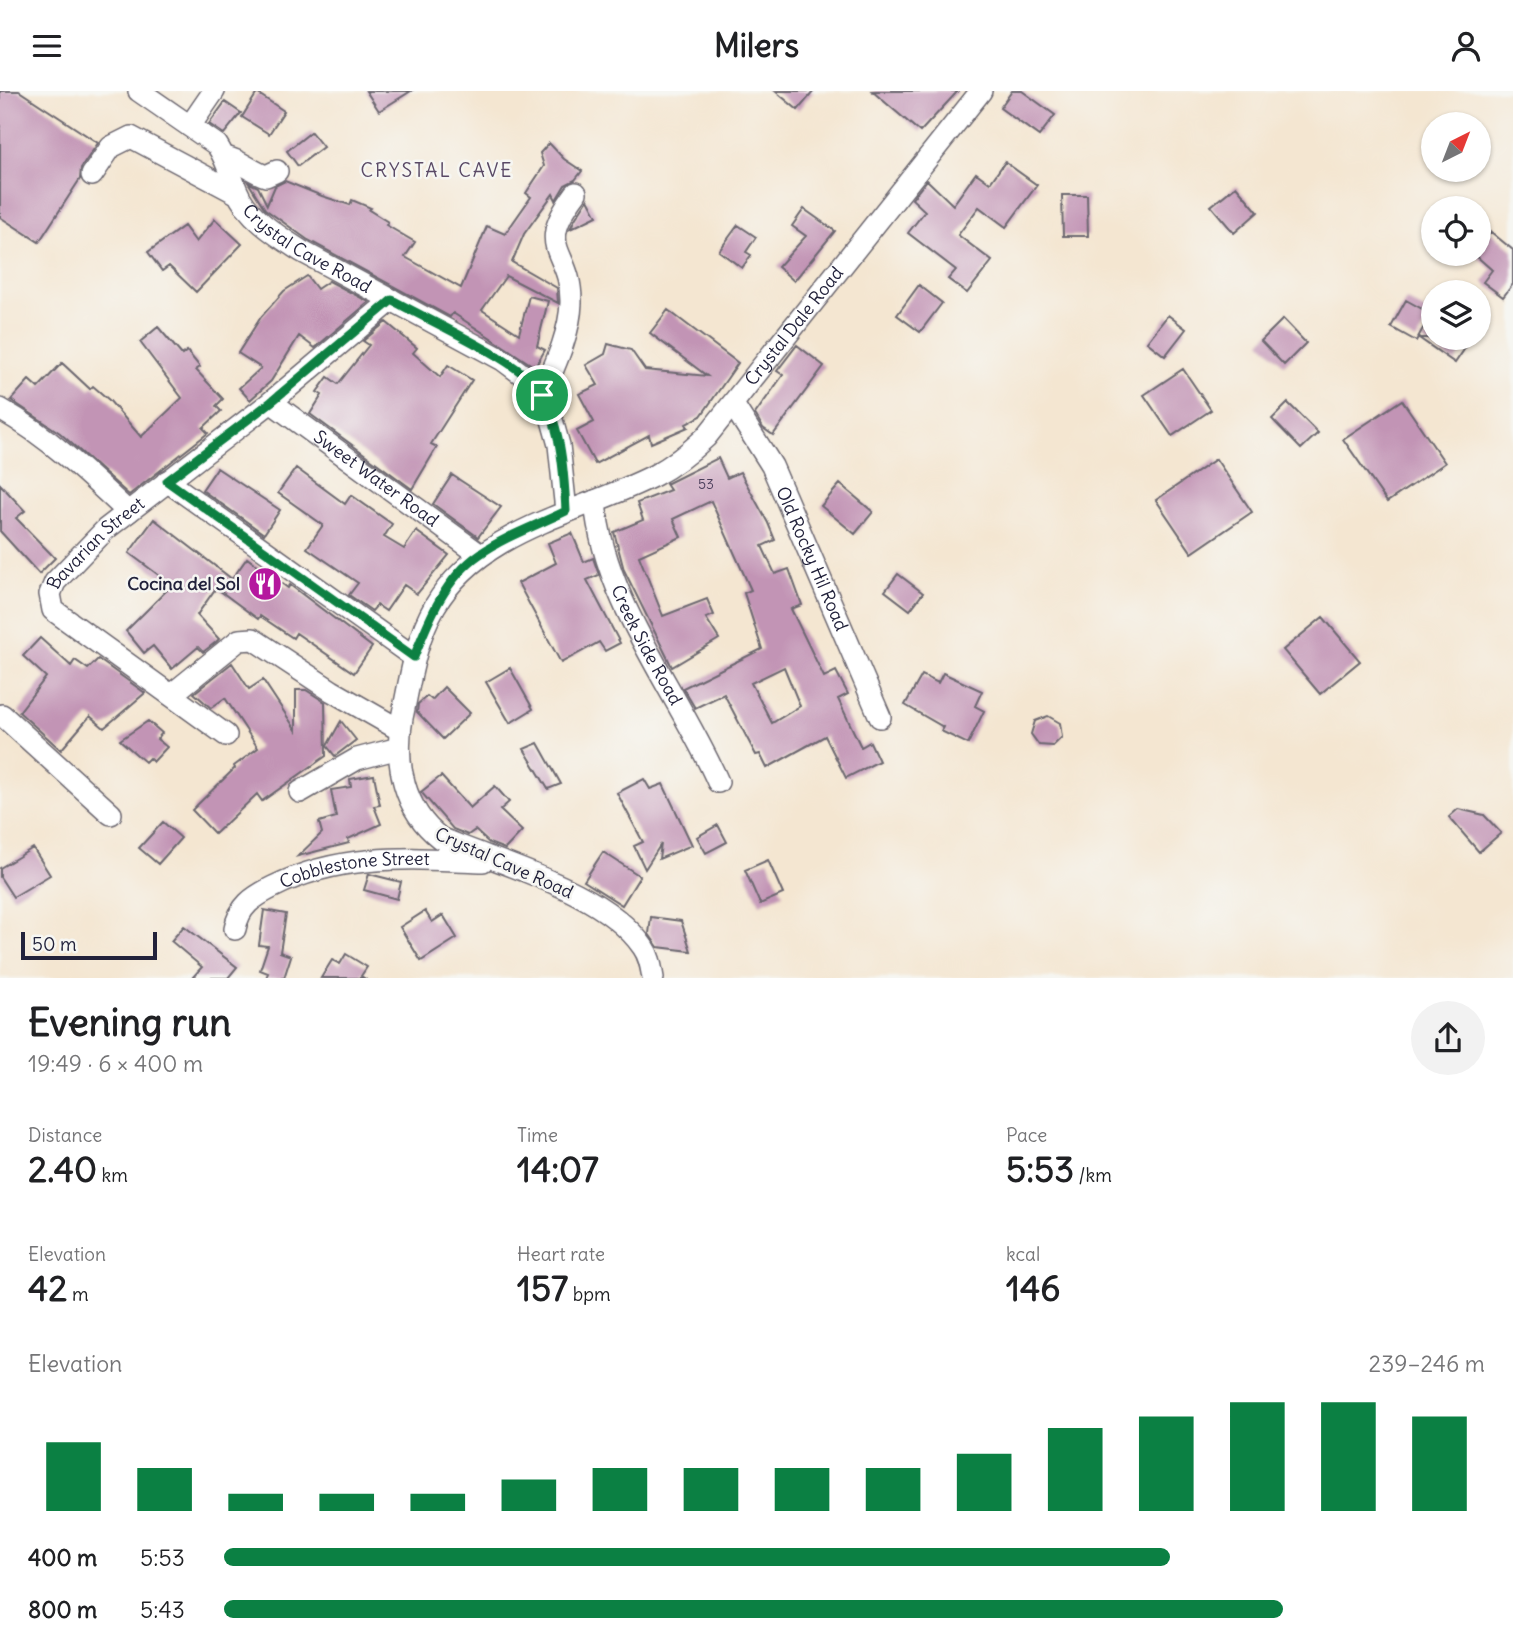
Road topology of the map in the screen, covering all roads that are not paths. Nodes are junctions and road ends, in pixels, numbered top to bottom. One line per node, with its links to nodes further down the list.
1 (139, 91): 4 (street, Crystal Cave Road)
2 (214, 91): 4 (street)
3 (981, 91): 13 (street, Crystal Dale Road)
4 (190, 125): 5 (street, Crystal Cave Road)
5 (225, 157): 6 (street); 9 (street, Crystal Cave Road)
6 (277, 171)
7 (92, 175): 9 (street)
8 (576, 193): 11 (street)
9 (238, 194): 10 (street, Crystal Cave Road)
10 (392, 300): 11 (street, Crystal Cave Road); 12 (street, Bavarian Street)
11 (542, 395): 17 (street, Crystal Cave Road)
12 (271, 402): 15 (street, Bavarian Street); 19 (street, Sweet Water Road)
13 (734, 406): 16 (street, Crystal Dale Road); 23 (street, Old Rocky Hil Road)
14 (0, 409): 18 (street)
15 (167, 481): 18 (street, Bavarian Street); 20 (street)
16 (595, 502): 17 (street, Crystal Dale Road); 26 (street, Creek Side Road)
17 (566, 511): 19 (street, Crystal Cave Road)
18 (128, 512): 21 (street, Bavarian Street)
19 (479, 554): 20 (street, Crystal Cave Road)
20 (414, 657): 25 (street, Crystal Cave Road)
21 (171, 695): 24 (street, Bavarian Street); 25 (street)
22 (1, 715): 28 (street)
23 (880, 717)
24 (226, 736)
25 (400, 739): 27 (street); 29 (street, Crystal Cave Road)
26 (718, 782)
27 (300, 792)
28 (111, 814)
29 (496, 862): 30 (street, Cobblestone Street); 31 (street, Crystal Cave Road)
30 (235, 929)
31 (653, 978)

